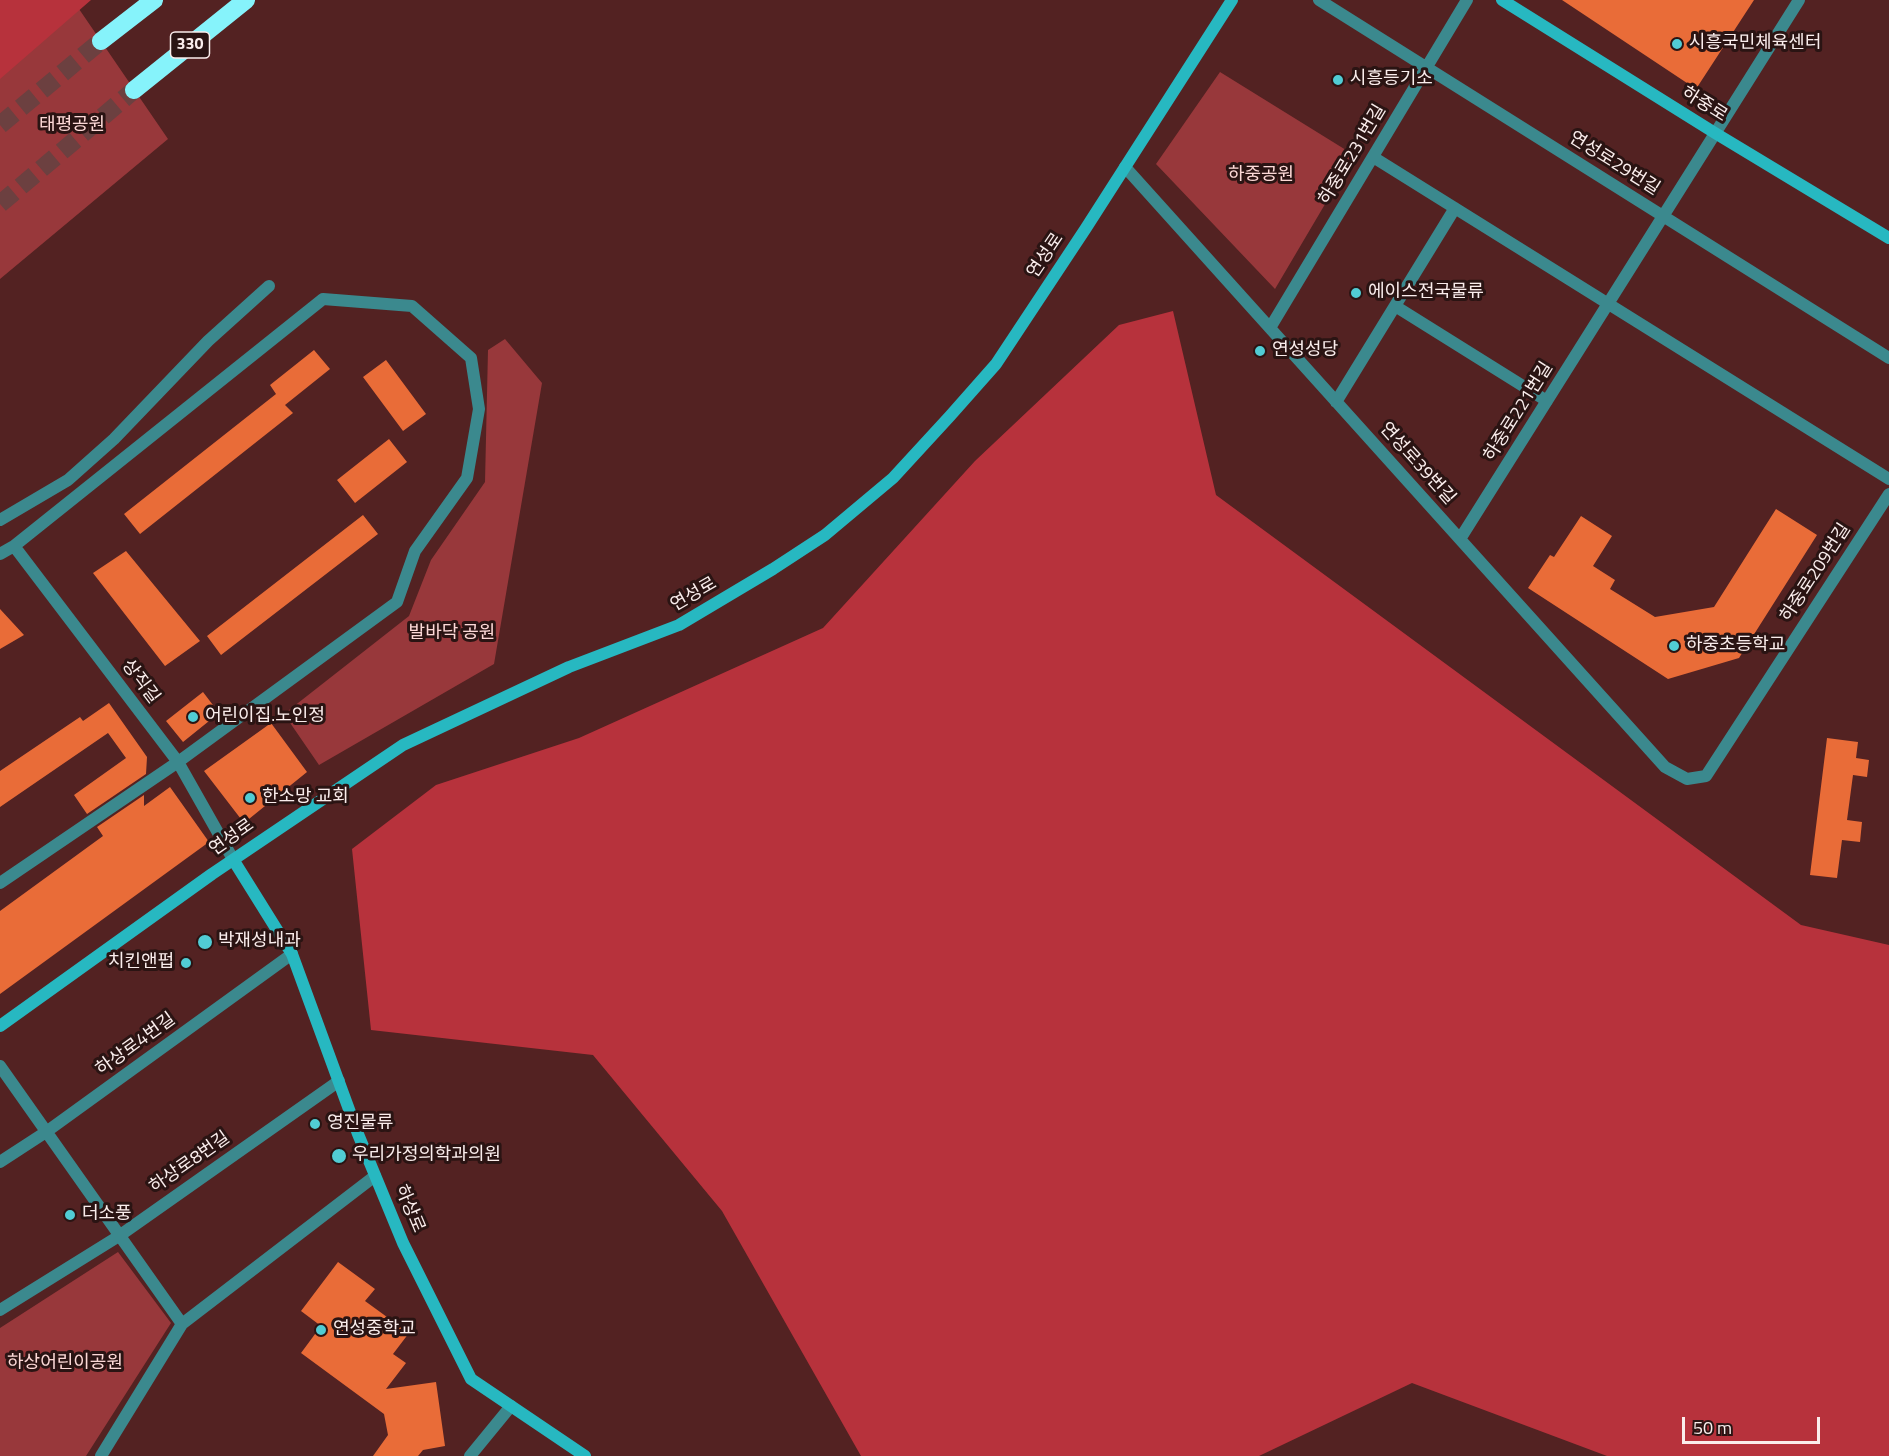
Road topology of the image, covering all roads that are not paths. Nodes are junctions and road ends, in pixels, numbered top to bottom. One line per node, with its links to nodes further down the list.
1 (154, 0): 8 (highway)
2 (246, 0): 10 (highway, 330)
3 (1232, 0): 13 (street, 연성로)
4 (1319, 0): 9 (street, 연성로29번길)
5 (1467, 0): 9 (street, 하중로231번길)
6 (1502, 0): 11 (street, 하중로)
7 (1799, 0): 11 (street, 하중로221번길)
8 (101, 41)
9 (1426, 67): 12 (street, 하중로231번길); 15 (street, 연성로29번길)
10 (134, 90)
11 (1715, 133): 15 (street, 하중로221번길); 16 (street, 하중로)
12 (1373, 157): 14 (street); 20 (street, 하중로231번길)
13 (1125, 167): 20 (street, 연성로39번길); 32 (street, 연성로)
14 (1455, 208): 18 (street); 19 (street)
15 (1663, 216): 18 (street, 하중로221번길); 21 (street, 연성로29번길)
16 (1889, 238)
17 (269, 286): 26 (street)
18 (1608, 304): 22 (street, 하중로221번길); 24 (street)
19 (1395, 306): 22 (street); 23 (street)
20 (1270, 328): 23 (street, 연성로39번길)
21 (1889, 358)
22 (1547, 400): 27 (street, 하중로221번길)
23 (1336, 402): 27 (street, 연성로39번길)
24 (1889, 479)
25 (1889, 494): 31 (street, 하중로209번길)
26 (0, 520)
27 (1460, 539): 31 (street, 연성로39번길)
28 (14, 546): 29 (street); 30 (street, 상직길); 30 (street)
29 (0, 554)
30 (178, 762): 32 (street, 상직길); 33 (street)
31 (1687, 779)
32 (234, 861): 34 (street, 하상로); 35 (street, 연성로)
33 (0, 883)
34 (292, 954): 37 (street, 하상로); 38 (street, 하상로4번길)
35 (0, 1026)
36 (0, 1066): 38 (street)
37 (339, 1081): 40 (street, 하상로); 41 (street, 하상로8번길)
38 (46, 1132): 39 (street, 하상로4번길); 41 (street)
39 (0, 1162)
40 (375, 1176): 43 (street); 44 (street, 하상로)
41 (119, 1236): 42 (street, 하상로8번길); 43 (street)
42 (0, 1310)
43 (182, 1324): 45 (street)
44 (511, 1406): 46 (street); 47 (street, 하상로)
45 (100, 1456)
46 (470, 1456)
47 (585, 1456)

